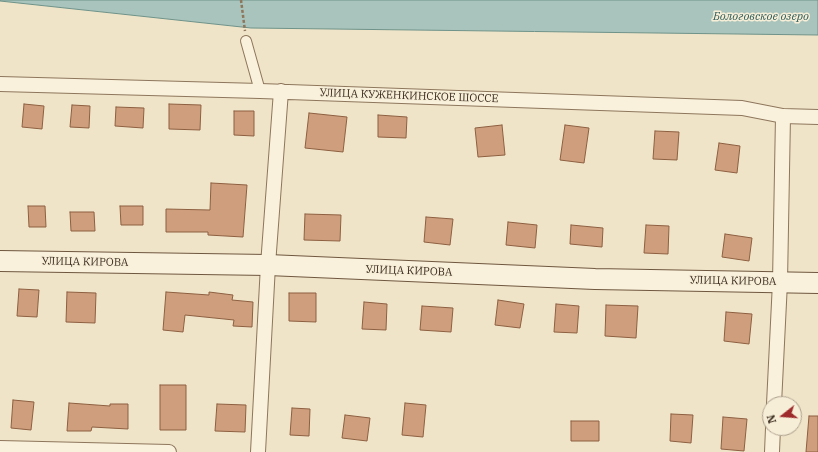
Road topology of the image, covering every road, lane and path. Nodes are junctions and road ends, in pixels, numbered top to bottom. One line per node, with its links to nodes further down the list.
1 (241, 0): 2 (path)
2 (246, 41): 4 (street)
3 (0, 84): 4 (street, УЛИЦА КУЖЕНКИНСКОЕ ШОССЕ)
4 (260, 91): 5 (street, УЛИЦА КУЖЕНКИНСКОЕ ШОССЕ)
5 (281, 91): 6 (street, УЛИЦА КУЖЕНКИНСКОЕ ШОССЕ); 9 (street)
6 (783, 116): 7 (street, УЛИЦА КУЖЕНКИНСКОЕ ШОССЕ); 10 (street)
7 (818, 117)
8 (0, 261): 9 (main road, УЛИЦА КИРОВА)
9 (268, 266): 10 (main road, УЛИЦА КИРОВА); 16 (street)
10 (780, 282): 11 (main road, УЛИЦА КИРОВА); 12 (street)
11 (818, 283)
12 (774, 396)
13 (773, 436): 17 (street)
14 (0, 448): 15 (street)
15 (169, 452)
16 (258, 452)
17 (772, 452)

